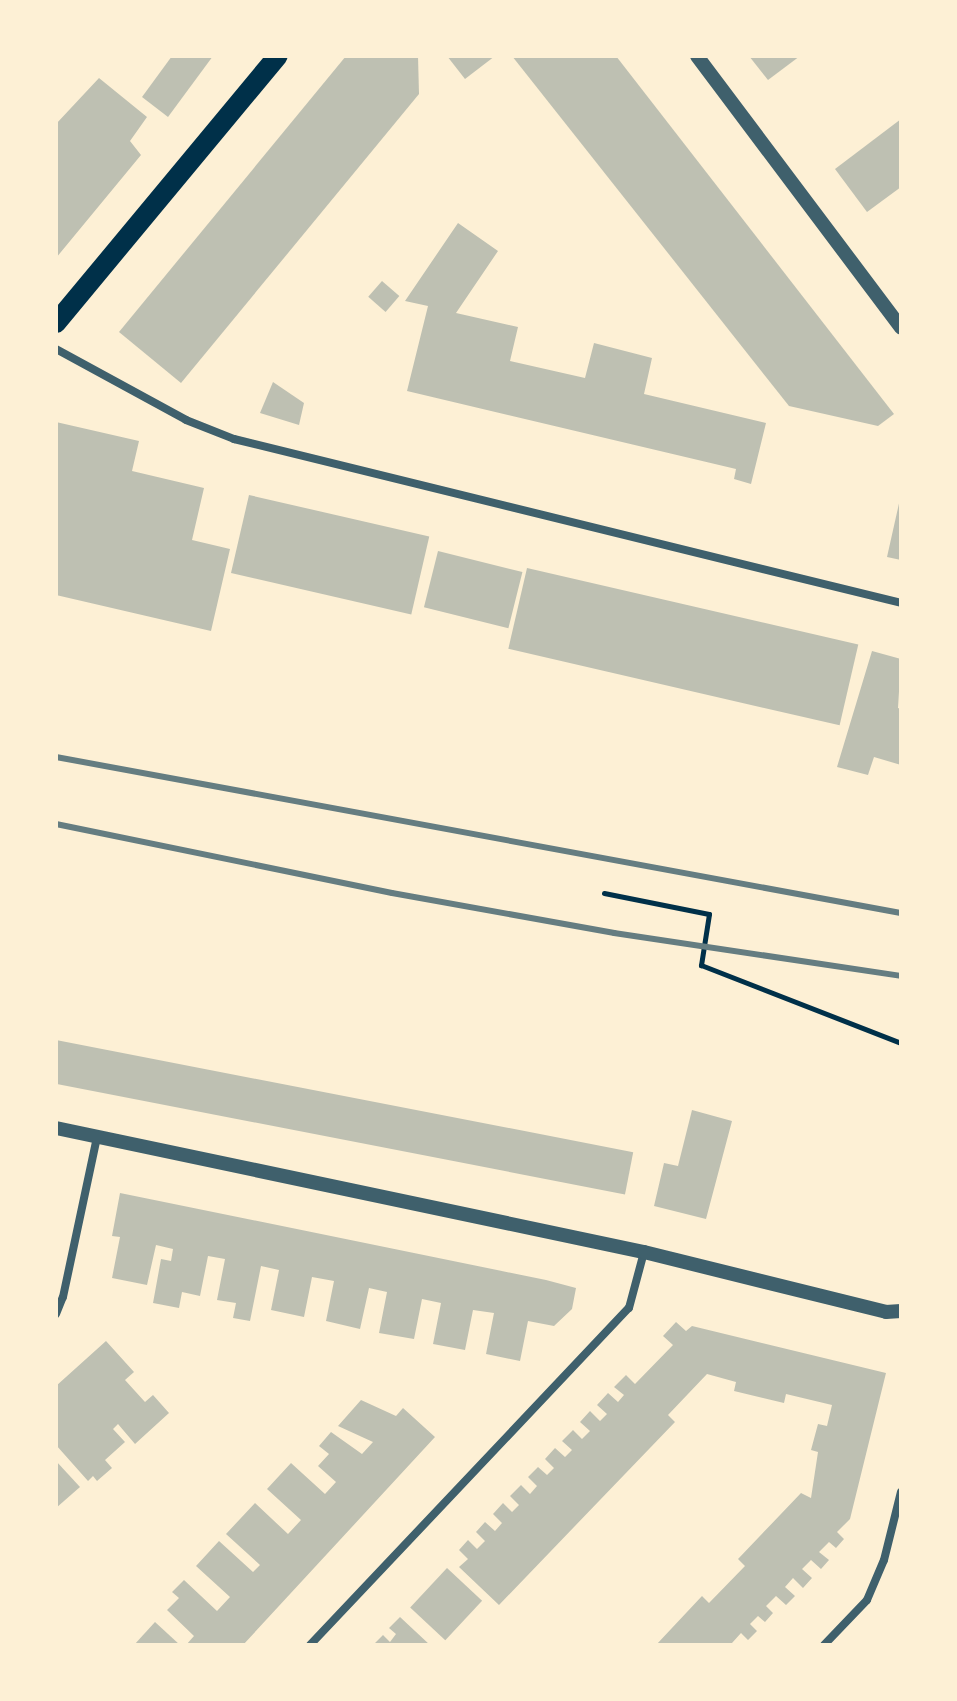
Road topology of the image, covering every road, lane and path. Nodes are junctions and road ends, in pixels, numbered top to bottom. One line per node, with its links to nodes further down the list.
1 (278, 56): 3 (main road)
2 (697, 56): 4 (street)
3 (56, 323)
4 (901, 328)
5 (56, 349): 6 (street)
6 (901, 603)
7 (604, 893): 8 (path)
8 (901, 1043)
9 (56, 1128): 10 (street)
10 (97, 1137): 11 (street); 13 (street)
11 (644, 1252): 12 (street); 17 (street)
12 (901, 1311)
13 (56, 1314)
14 (901, 1492): 15 (street)
15 (889, 1545): 16 (street); 18 (street)
16 (901, 1549)
17 (310, 1645)
18 (824, 1645)

